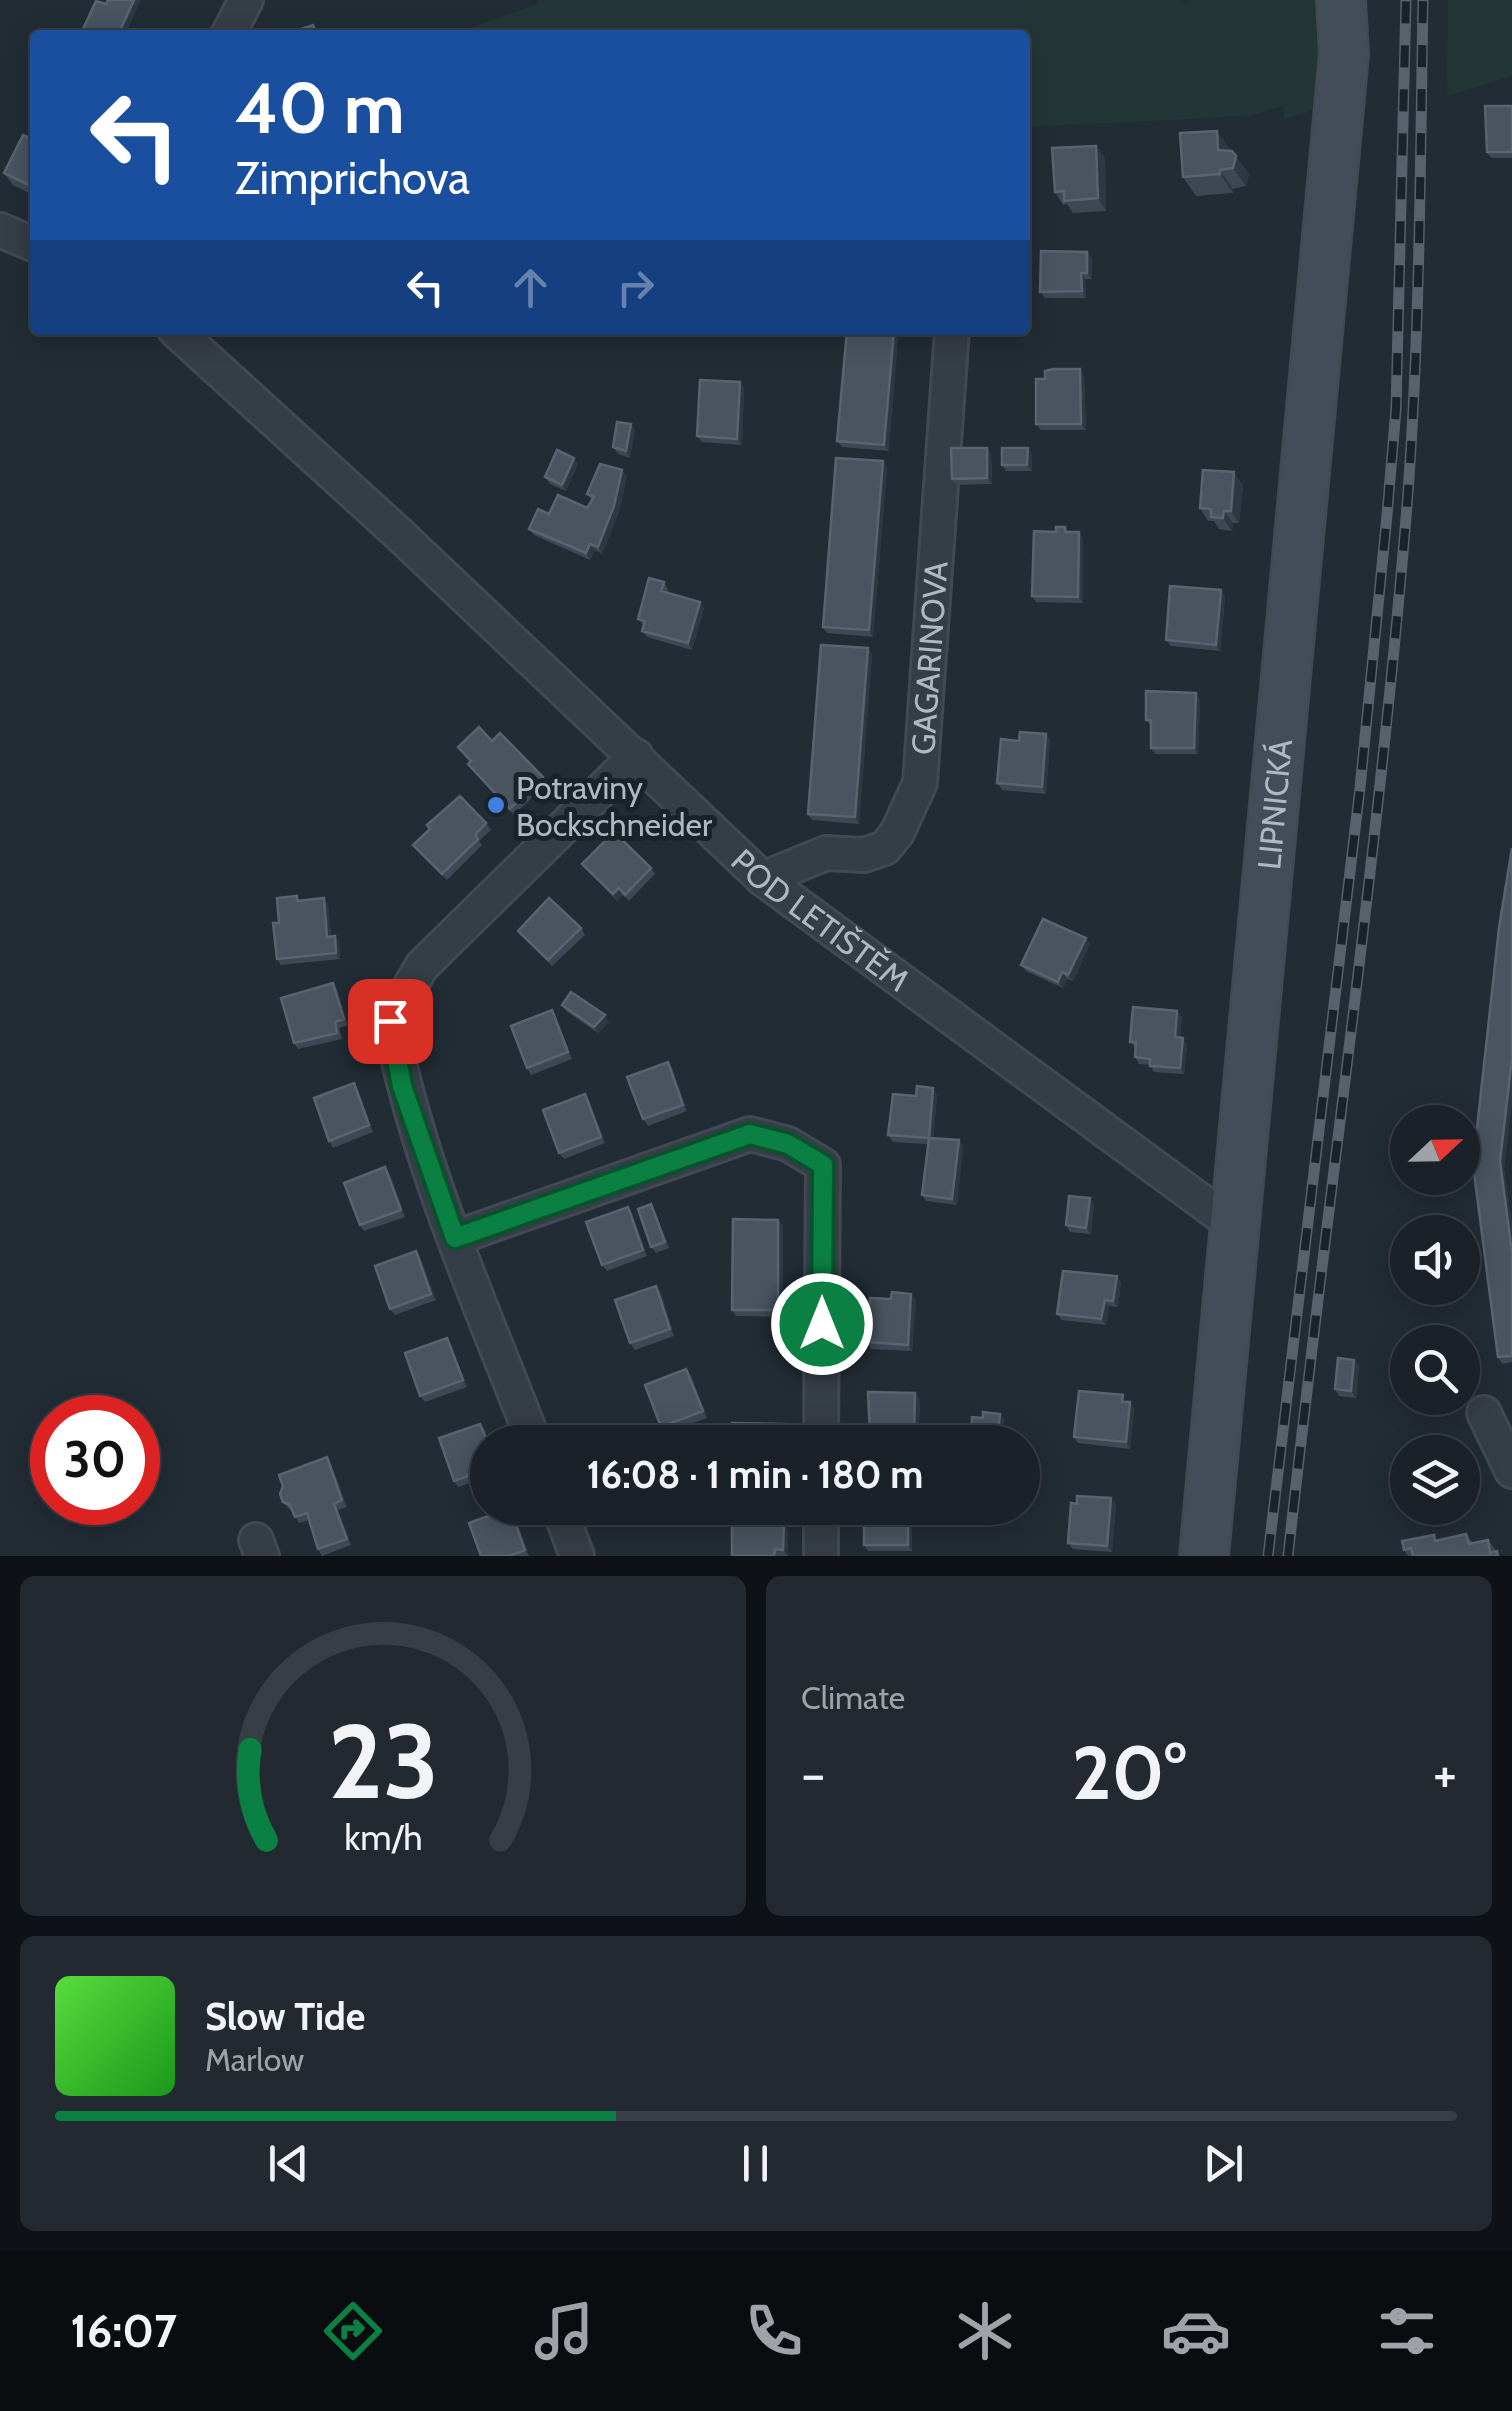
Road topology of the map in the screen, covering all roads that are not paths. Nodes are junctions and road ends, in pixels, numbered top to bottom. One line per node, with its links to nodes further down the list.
1 (246, 0): 3 (street)
2 (1341, 0): 10 (street, LIPNICKÁ)
3 (231, 30)
4 (0, 230): 5 (street)
5 (30, 243)
6 (181, 335): 8 (street, POD LETIŠTĚM)
7 (952, 335): 9 (street, GAGARINOVA)
8 (636, 756): 9 (street, POD LETIŠTĚM); 11 (street)
9 (764, 879): 10 (street, POD LETIŠTĚM)
10 (1234, 1226): 20 (street, LIPNICKÁ)
11 (455, 1238): 13 (street); 14 (street)
12 (1484, 1413): 15 (street)
13 (527, 1425)
14 (822, 1425)
15 (1512, 1471)
16 (565, 1525): 18 (street)
17 (821, 1525): 19 (street)
18 (577, 1556)
19 (821, 1556)
20 (1204, 1556)

